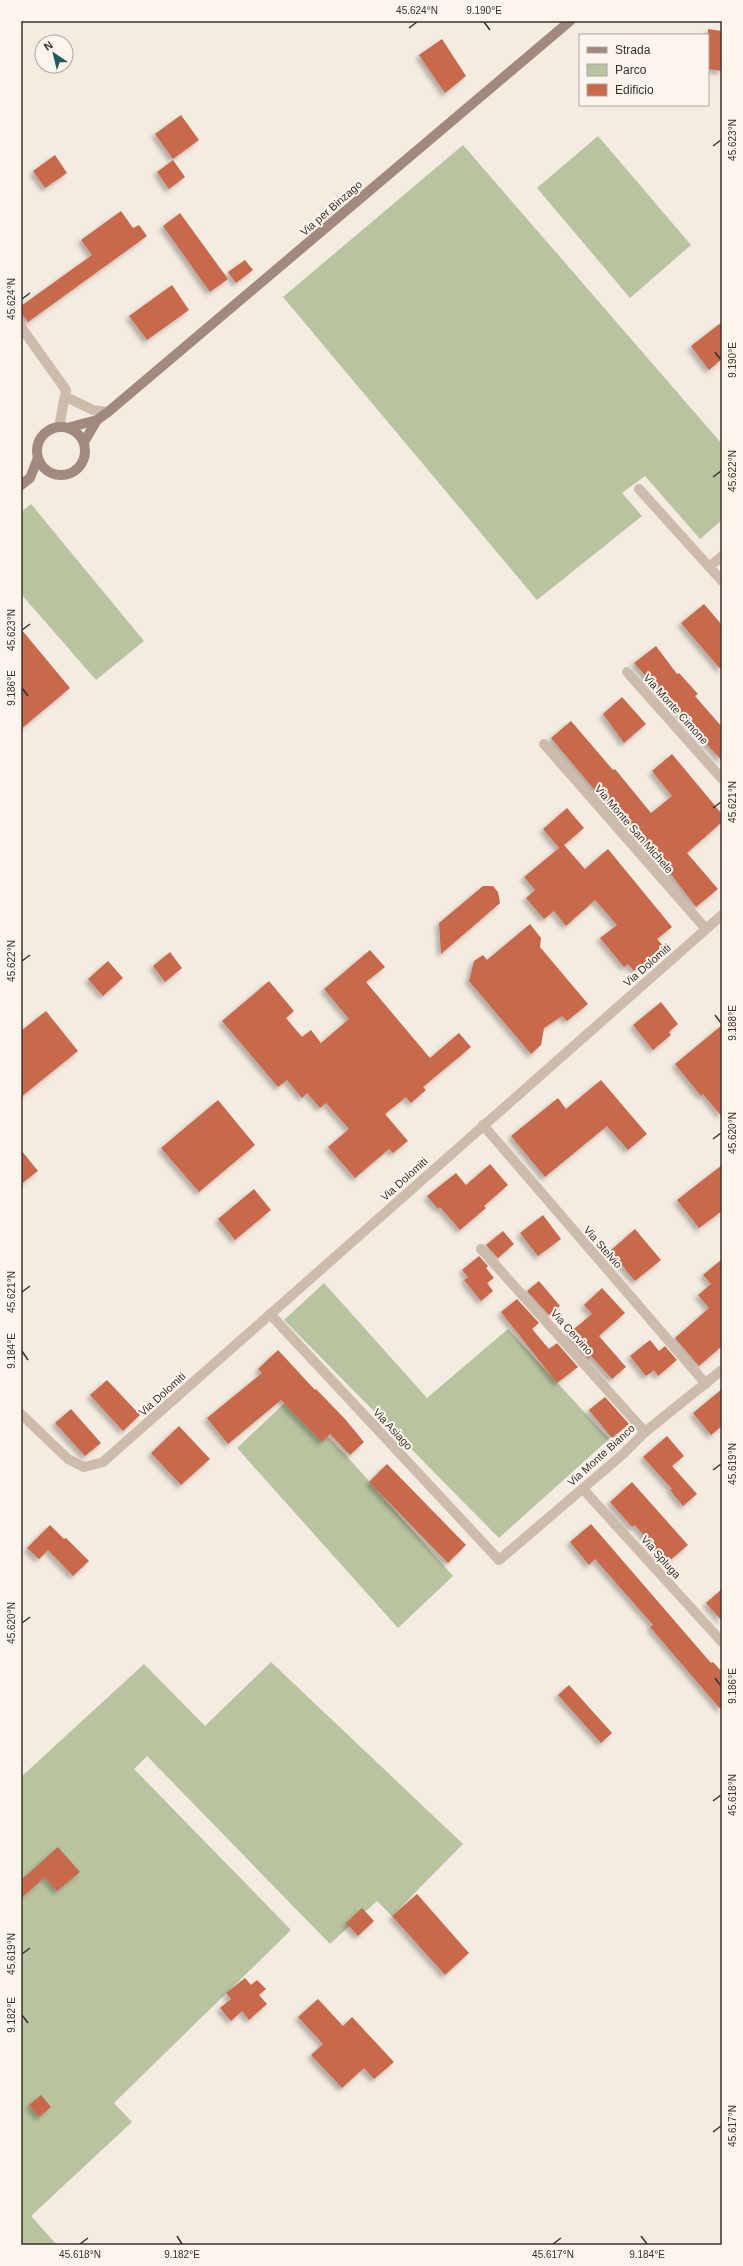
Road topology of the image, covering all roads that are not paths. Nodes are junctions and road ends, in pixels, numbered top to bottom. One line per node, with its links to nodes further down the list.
1 (570, 21): 4 (main road, Via per Binzago)
2 (21, 327): 3 (street)
3 (66, 397): 4 (street); 6 (street)
4 (108, 412): 5 (main road, Via per Binzago)
5 (97, 420): 6 (main road, Via per Binzago); 7 (main road, Via per Binzago)
6 (63, 428): 7 (main road); 8 (main road, Via per Binzago)
7 (84, 442): 9 (main road, Via per Binzago)
8 (38, 458): 9 (main road); 10 (main road, Via per Binzago)
9 (55, 474): 10 (main road, Via per Binzago)
10 (30, 478): 11 (main road, Via per Binzago)
11 (21, 485)
12 (639, 489): 14 (street)
13 (722, 556): 14 (street)
14 (709, 567): 15 (street)
15 (722, 581)
16 (627, 672): 18 (street, Via Monte Cimone)
17 (544, 744): 20 (street, Via Monte San Michele)
18 (722, 779)
19 (722, 915): 20 (street, Via Dolomiti)
20 (706, 929): 21 (street, Via Dolomiti)
21 (483, 1125): 23 (street, Via Dolomiti); 25 (street, Via Stelvio)
22 (481, 1249): 27 (street, Via Cervino)
23 (270, 1314): 26 (street, Via Dolomiti); 29 (street, Via Asiago)
24 (722, 1370): 25 (street, Via Monte Bianco)
25 (706, 1384): 27 (street, Via Monte Bianco)
26 (21, 1414)
27 (645, 1432): 28 (street, Via Monte Bianco)
28 (583, 1489): 29 (street, Via Monte Bianco); 30 (street, Via Spluga)
29 (499, 1560)
30 (722, 1642)

